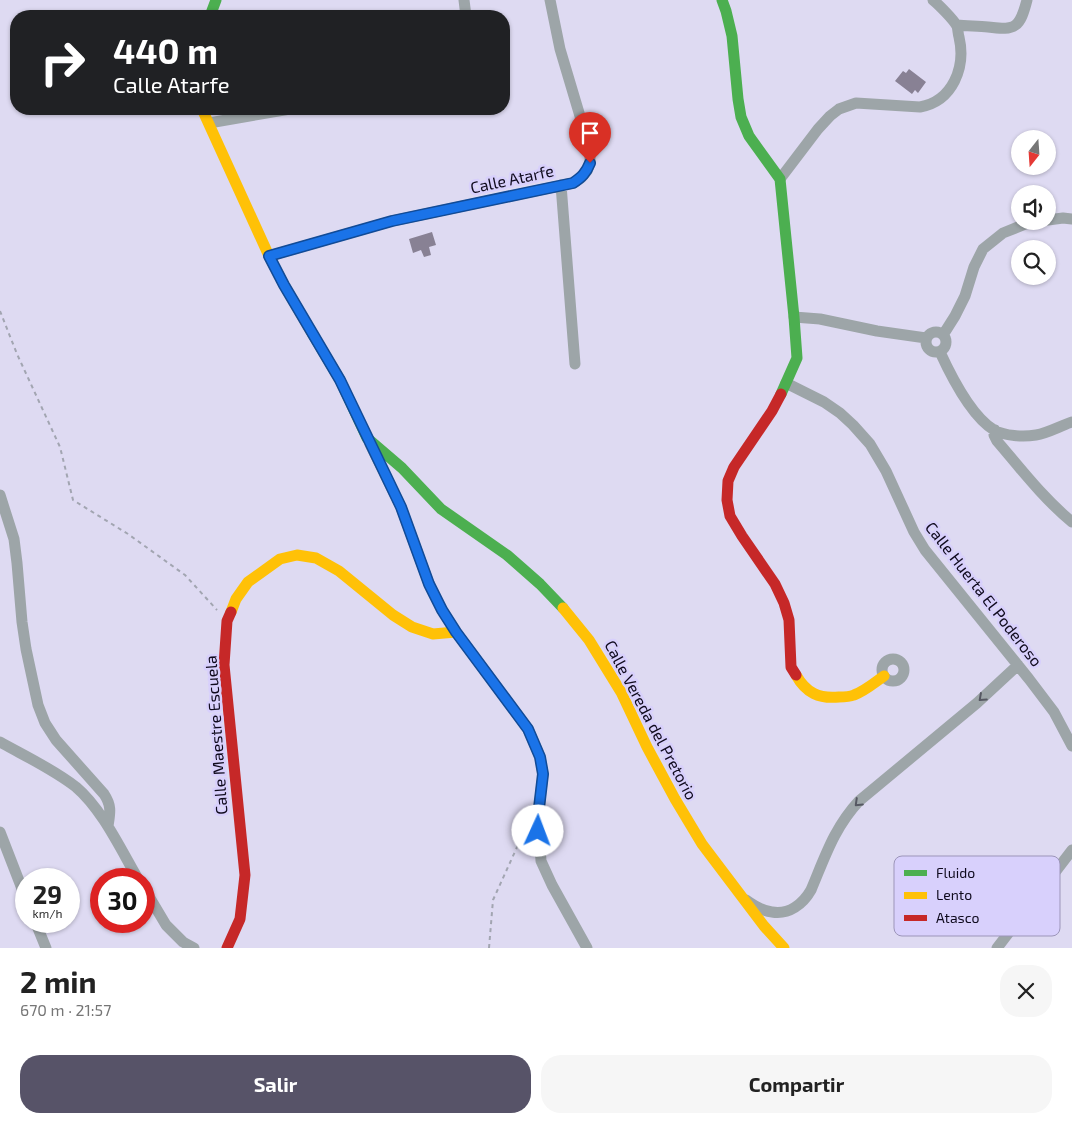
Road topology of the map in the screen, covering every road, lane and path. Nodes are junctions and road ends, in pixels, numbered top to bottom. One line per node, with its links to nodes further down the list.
1 (550, 0): 10 (street, Calle Atarfe)
2 (722, 0): 9 (street)
3 (933, 0): 5 (street)
4 (1027, 0): 5 (street)
5 (957, 26): 9 (street)
6 (205, 115): 8 (street)
7 (258, 115): 8 (street)
8 (209, 124): 14 (street)
9 (780, 179): 16 (street)
10 (561, 185): 14 (street, Calle Atarfe); 20 (street)
11 (1056, 219): 12 (street)
12 (1072, 219)
13 (1011, 229): 17 (street)
14 (269, 256): 25 (street)
15 (0, 311): 31 (path)
16 (794, 317): 18 (street); 21 (street)
17 (943, 335): 18 (street); 19 (street)
18 (926, 338): 19 (street)
19 (940, 352): 23 (street)
20 (575, 364)
21 (786, 383): 33 (street, Calle Huerta El Poderoso); 34 (street)
22 (1072, 422): 24 (street)
23 (995, 430): 24 (street); 26 (street)
24 (1014, 436): 26 (street)
25 (367, 438): 27 (street, Calle Vereda del Pretorio); 28 (street)
26 (1008, 454): 30 (street)
27 (402, 468): 28 (street); 44 (street, Calle Vereda del Pretorio)
28 (385, 476): 32 (street)
29 (0, 495): 38 (street)
30 (1072, 522)
31 (227, 621): 32 (street, Calle Maestre Escuela); 52 (street, Calle Maestre Escuela)
32 (456, 632): 54 (street)
33 (1018, 665): 36 (street, Calle Huerta El Poderoso); 46 (street, one-way to 46)
34 (884, 676)
35 (0, 742): 38 (street)
36 (1072, 746)
37 (528, 822): 53 (path)
38 (108, 826): 42 (street)
39 (0, 832): 43 (street)
40 (1072, 850): 41 (street)
41 (1060, 866)
42 (132, 868)
43 (15, 871)
44 (742, 898): 46 (street); 47 (street, Calle Vereda del Pretorio)
45 (155, 906): 51 (street)
46 (772, 912): 47 (street)
47 (764, 926): 55 (street, Calle Vereda del Pretorio)
48 (40, 933): 50 (street)
49 (1006, 936): 56 (street)
50 (46, 948)
51 (194, 948)
52 (226, 948)
53 (489, 948)
54 (587, 948)
55 (784, 948)
56 (997, 948)

